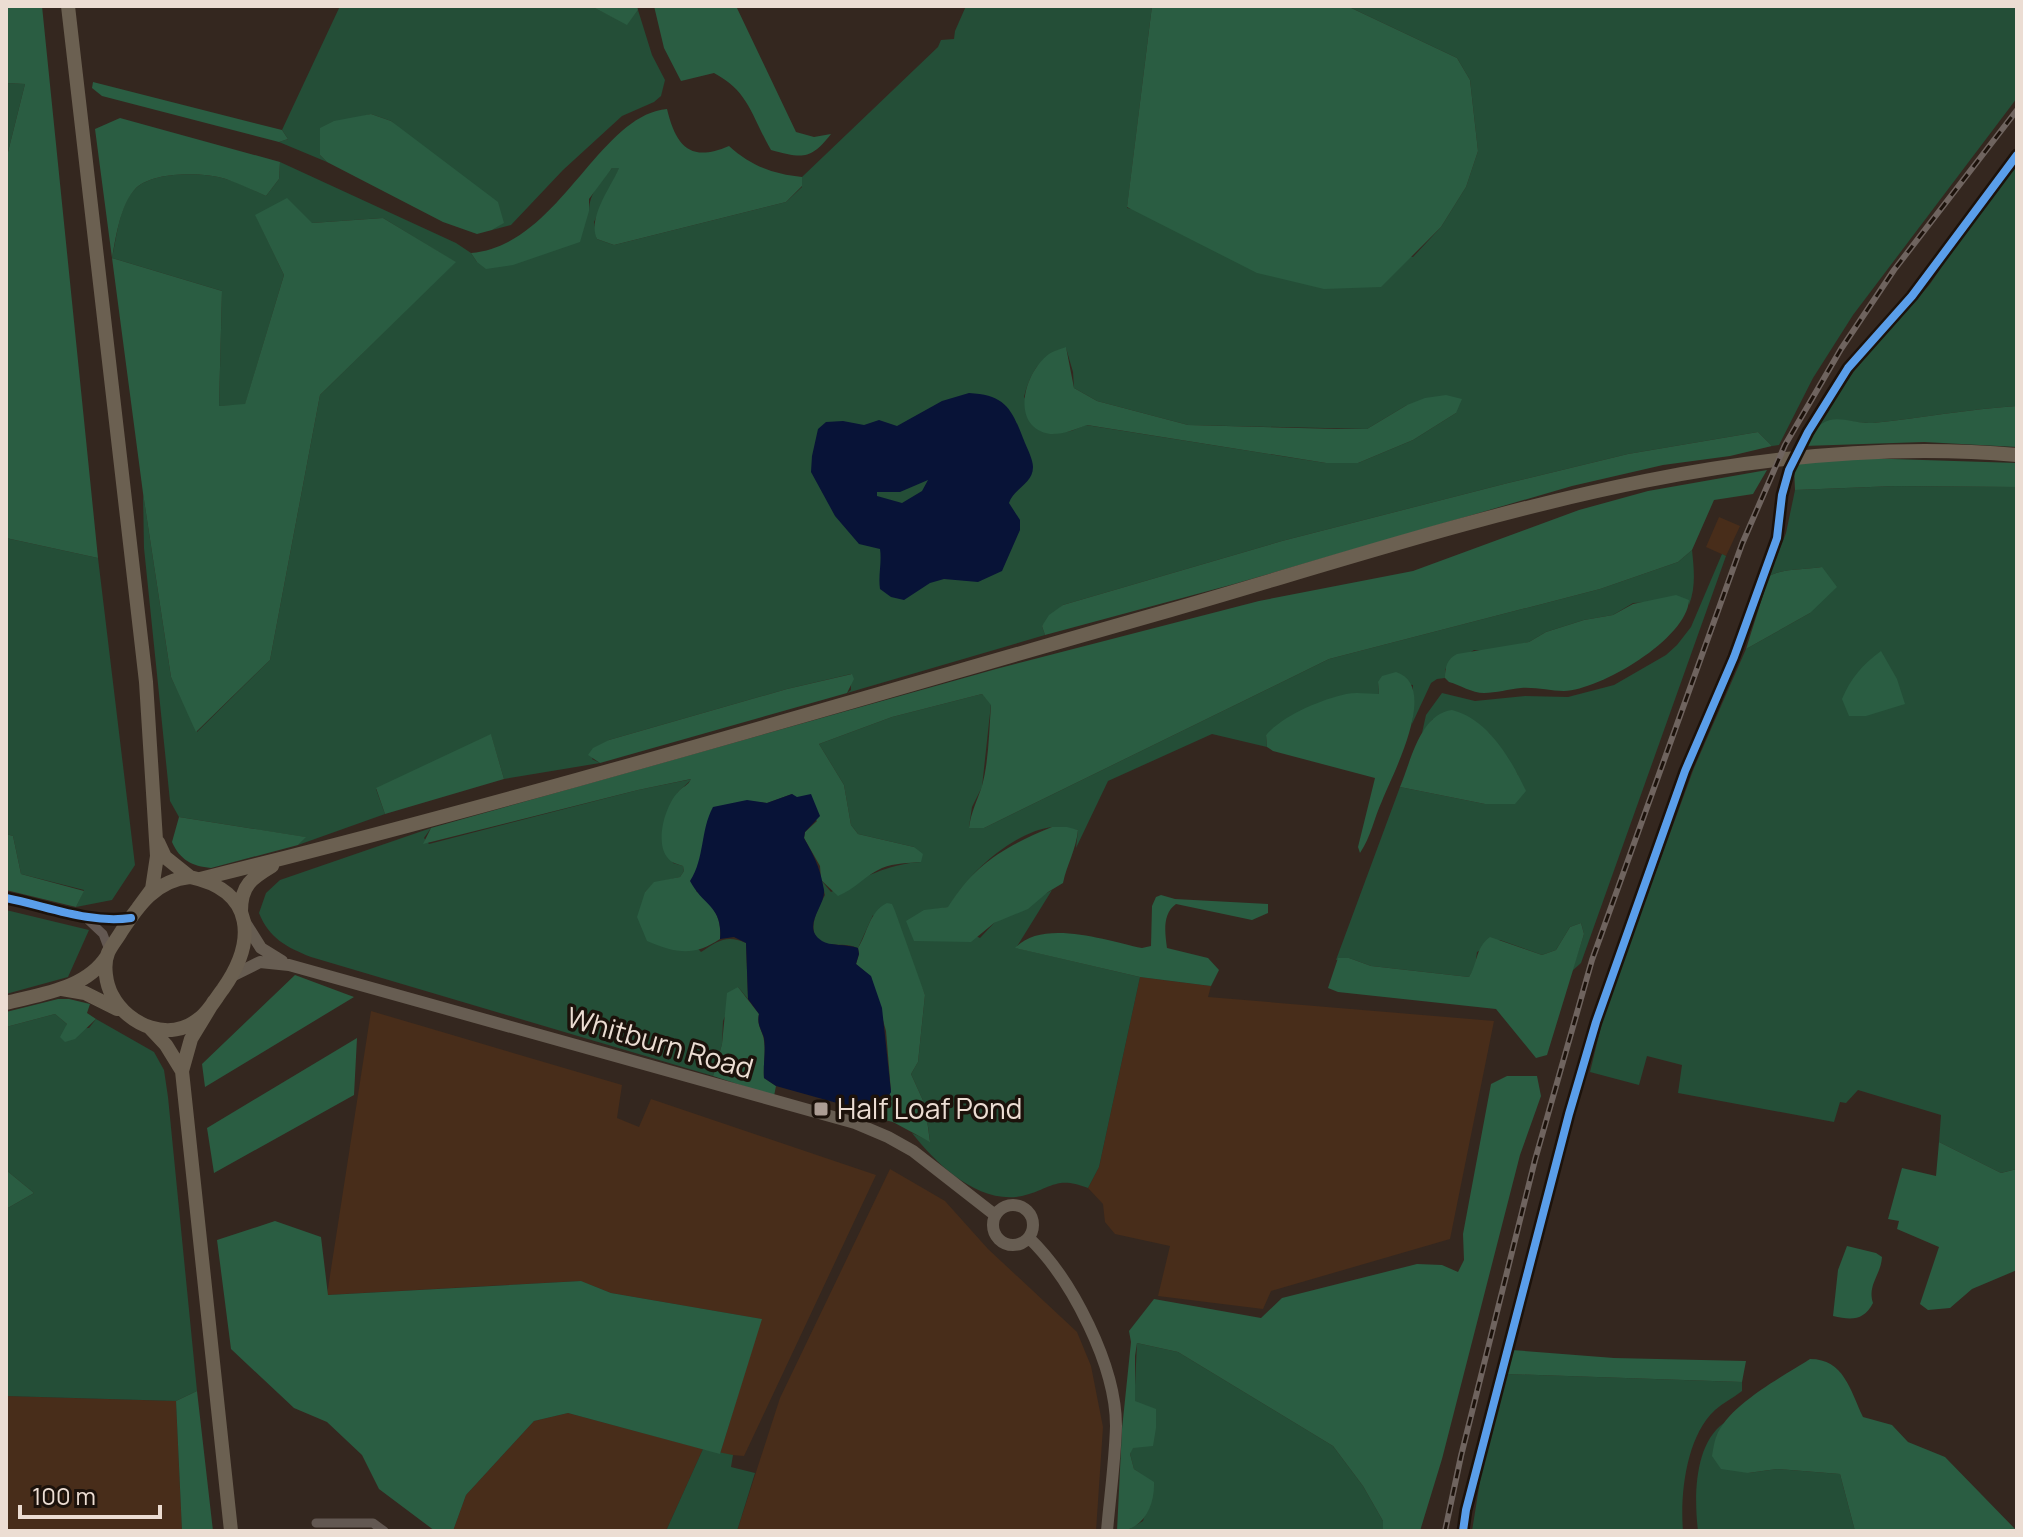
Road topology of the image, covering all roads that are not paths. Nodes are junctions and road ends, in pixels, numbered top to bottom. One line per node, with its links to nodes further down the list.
1 (68, 6): 3 (main road)
2 (2017, 455): 4 (main road)
3 (155, 834): 5 (main road); 7 (main road)
4 (295, 856): 5 (main road); 8 (main road)
5 (195, 878): 7 (main road); 8 (main road)
6 (6, 898): 9 (street)
7 (135, 913): 9 (street); 10 (main road)
8 (242, 916): 11 (main road, Whitburn Road); 12 (main road)
9 (85, 917): 10 (street)
10 (108, 953): 13 (main road); 16 (main road)
11 (289, 965): 12 (main road, Whitburn Road); 19 (main road, Whitburn Road)
12 (232, 976): 14 (main road)
13 (62, 989): 15 (main road); 16 (main road)
14 (214, 1001): 17 (main road); 18 (main road)
15 (6, 1003)
16 (127, 1017): 17 (main road)
17 (150, 1028): 18 (main road)
18 (182, 1071): 22 (main road)
19 (995, 1215): 20 (main road); 20 (main road)
20 (1029, 1238): 24 (main road)
21 (316, 1523): 23 (street)
22 (231, 1531)
23 (384, 1531)
24 (1107, 1531)

